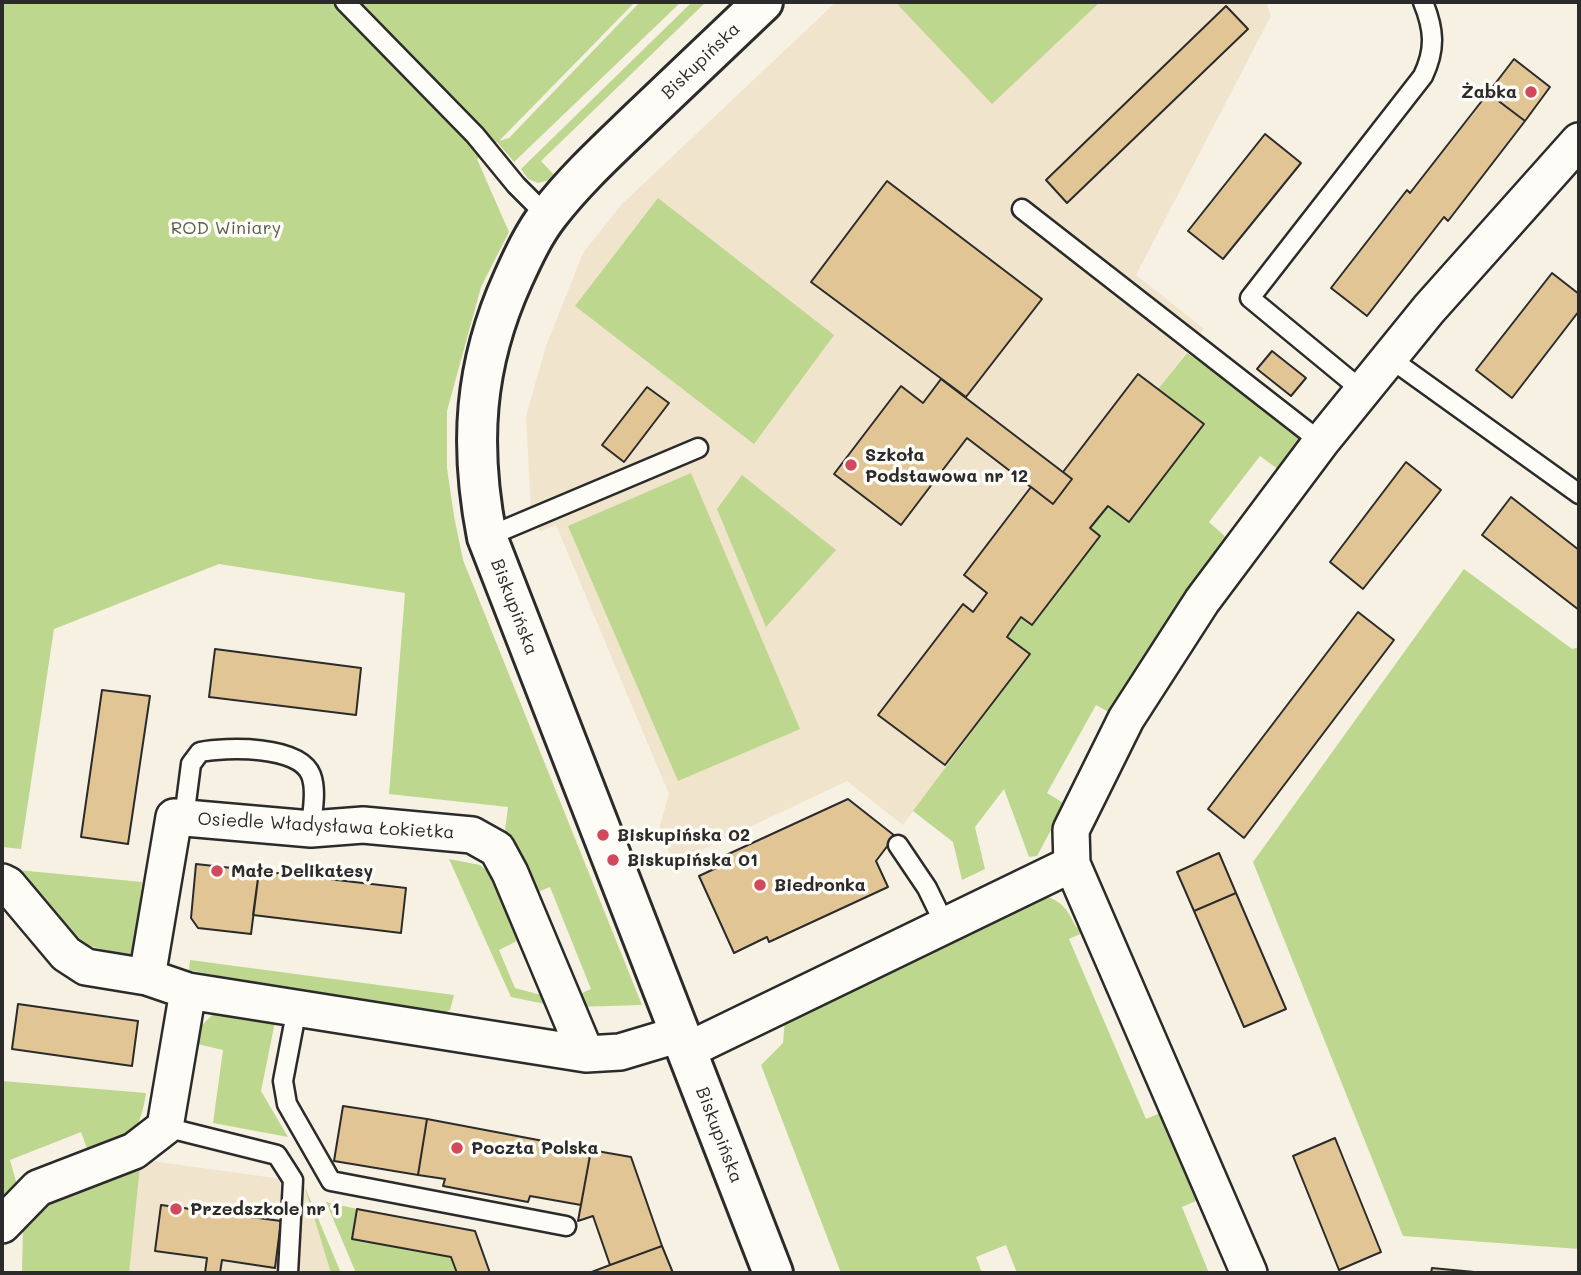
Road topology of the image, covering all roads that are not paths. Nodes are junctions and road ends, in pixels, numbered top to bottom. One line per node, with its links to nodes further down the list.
1 (345, 2): 6 (lane)
2 (763, 2): 6 (street, Biskupińska)
3 (1423, 2): 8 (lane)
4 (1579, 141): 7 (street)
5 (1022, 208): 9 (lane)
6 (547, 216): 12 (street, Biskupińska)
7 (1391, 359): 8 (street); 11 (lane)
8 (1364, 392): 9 (street)
9 (1321, 442): 16 (street)
10 (698, 448): 12 (lane)
11 (1579, 494)
12 (487, 537): 22 (street, Biskupińska)
13 (184, 818): 14 (street, Osiedle Władysława Łokietka); 14 (lane); 19 (street, Osiedle Władysława Łokietka)
14 (311, 829): 23 (street, Osiedle Władysława Łokietka)
15 (898, 845): 18 (lane)
16 (1072, 864): 18 (street); 29 (street)
17 (2, 882): 19 (street)
18 (946, 927): 22 (street)
19 (147, 977): 20 (street)
20 (188, 991): 21 (street); 24 (street)
21 (297, 1008): 23 (street); 26 (lane)
22 (683, 1042): 23 (street); 28 (street, Biskupińska)
23 (586, 1054)
24 (165, 1127): 25 (street); 27 (lane)
25 (2, 1225)
26 (566, 1226)
27 (288, 1273)
28 (773, 1273)
29 (1250, 1273)

